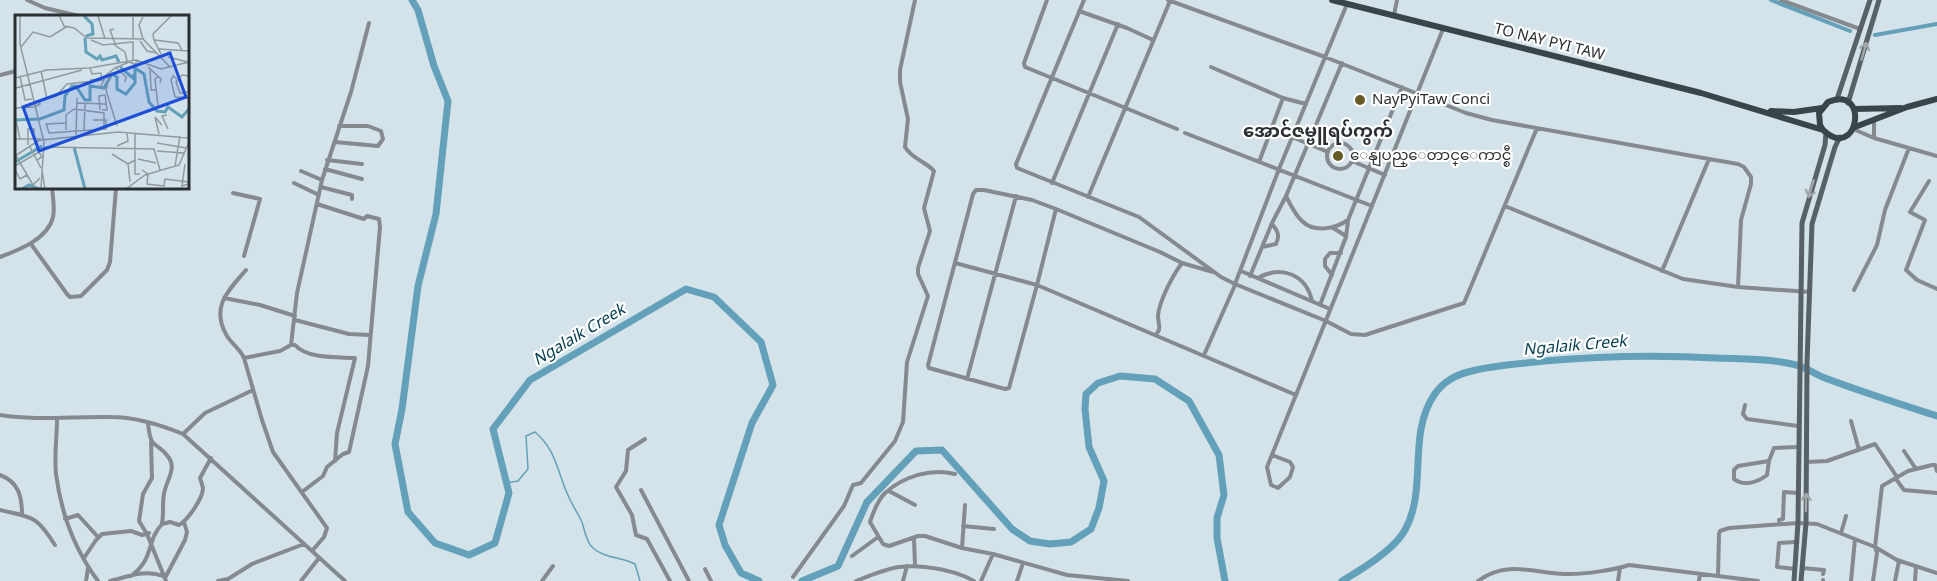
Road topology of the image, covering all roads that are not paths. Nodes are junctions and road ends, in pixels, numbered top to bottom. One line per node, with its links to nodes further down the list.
1 (27, 0): 13 (street)
2 (915, 0): 208 (street)
3 (1047, 0): 25 (street)
4 (1084, 0): 12 (street)
5 (1169, 0): 19 (street); 20 (street)
6 (1332, 0): 11 (main road, TO NAY PYI TAW)
7 (1397, 0): 14 (street)
8 (1781, 0): 18 (street)
9 (1870, 0): 18 (main road)
10 (1879, 0): 32 (main road, one-way to 10)
11 (1347, 4): 14 (main road, TO NAY PYI TAW); 20 (street)
12 (1079, 11): 16 (street); 25 (street)
13 (76, 15)
14 (1394, 16): 17 (main road, TO NAY PYI TAW)
15 (369, 22): 40 (street)
16 (1118, 24): 19 (street); 27 (street)
17 (1443, 29): 28 (street); 38 (main road, TO NAY PYI TAW)
18 (1861, 30): 30 (main road)
19 (1153, 40): 35 (street)
20 (1325, 57): 21 (street); 33 (street)
21 (1342, 63): 26 (street); 50 (street)
22 (1211, 67): 29 (street)
23 (15, 71): 24 (street)
24 (0, 75)
25 (1052, 78): 27 (street); 69 (street)
26 (1402, 87): 28 (street); 59 (street)
27 (1089, 93): 35 (street); 69 (street)
28 (1418, 93): 41 (street); 63 (street)
29 (1283, 98): 33 (street); 57 (street)
30 (1837, 99): 32 (main road); 36 (main road)
31 (1937, 99): 34 (main road)
32 (1848, 103): 37 (main road)
33 (1306, 104): 46 (street)
34 (1908, 107): 37 (main road); 39 (main road)
35 (1125, 108): 43 (street); 77 (street)
36 (1822, 108): 38 (main road); 44 (main road)
37 (1854, 109): 42 (main road)
38 (1761, 110): 44 (main road)
39 (1874, 120): 42 (main road); 48 (street)
40 (339, 126): 49 (street); 49 (street)
41 (1537, 128): 54 (street); 82 (street)
42 (1854, 128): 47 (main road); 48 (street)
43 (1177, 129)
44 (1824, 132): 47 (main road); 97 (main road, one-way to 97)
45 (1185, 133): 57 (street)
46 (1292, 137): 50 (street); 61 (street)
47 (1840, 137): 98 (main road)
48 (1874, 138): 51 (street)
49 (335, 142): 55 (street)
50 (1310, 144): 52 (street); 64 (street)
51 (1909, 148): 53 (street); 111 (street)
52 (1328, 152): 56 (street); 56 (street)
53 (1937, 156)
54 (1709, 159): 100 (street); 109 (street)
55 (327, 160): 58 (street); 60 (street)
56 (1352, 161): 59 (street)
57 (1259, 162): 61 (street)
58 (362, 164)
59 (1369, 168): 63 (street); 79 (street)
60 (325, 169): 65 (street); 66 (street)
61 (1279, 170): 64 (street); 102 (street)
62 (301, 171): 66 (street)
63 (1385, 175): 81 (street)
64 (1296, 176): 76 (street); 79 (street)
65 (362, 179)
66 (322, 180): 70 (street)
67 (1929, 181): 110 (street)
68 (294, 183): 74 (street)
69 (1052, 183): 77 (street)
70 (321, 187): 74 (street); 78 (street)
71 (52, 189): 90 (street)
72 (116, 189): 90 (street)
73 (233, 193): 93 (street)
74 (319, 195): 80 (street)
75 (1016, 196): 84 (street); 95 (street); 103 (street)
76 (1286, 196): 83 (street); 85 (street)
77 (1089, 197): 101 (street)
78 (352, 199)
79 (1356, 200): 81 (street); 86 (street)
80 (317, 204): 118 (street); 120 (street)
81 (1372, 206): 117 (street)
82 (1505, 206): 100 (street); 119 (street)
83 (1279, 208): 85 (street); 87 (street)
84 (1056, 209): 96 (street); 108 (street)
85 (1294, 211): 88 (street)
86 (1348, 220): 88 (street); 89 (street)
87 (1272, 223): 91 (street); 91 (street)
88 (1333, 228): 89 (street)
89 (1346, 237): 92 (street)
90 (31, 244): 94 (street)
91 (1262, 247): 105 (street)
92 (1341, 253): 104 (street); 104 (street)
93 (244, 256)
94 (0, 257)
95 (955, 263): 103 (street); 125 (street)
96 (1182, 263): 101 (street); 121 (street)
97 (1801, 264): 98 (street); 113 (main road)
98 (1811, 264): 112 (main road)
99 (246, 270): 114 (street)
100 (1662, 271): 109 (street)
101 (1214, 272): 107 (street)
102 (1241, 272): 105 (street); 107 (street)
103 (996, 274): 108 (street); 125 (street)
104 (1332, 275): 116 (street)
105 (1250, 276): 106 (street)
106 (1257, 279): 115 (street); 115 (street)
107 (1235, 284): 119 (street); 123 (street)
108 (1037, 285): 121 (street); 125 (street)
109 (1738, 287): 113 (street)
110 (1937, 289)
111 (1854, 290)
112 (1810, 292): 113 (street); 144 (main road)
113 (1800, 293): 133 (main road)
114 (224, 297): 118 (street); 124 (street)
115 (1312, 302): 116 (street)
116 (1320, 305): 117 (street)
117 (1330, 309): 119 (street)
118 (295, 318): 120 (street); 122 (street)
119 (1326, 321): 127 (street)
120 (370, 335): 143 (street)
121 (1156, 335): 123 (street)
122 (291, 345): 124 (street); 143 (street)
123 (1204, 355): 127 (street)
124 (244, 358): 126 (street)
125 (968, 379)
126 (253, 390): 134 (street); 154 (street)
127 (1296, 396): 140 (street)
128 (1745, 405): 133 (street)
129 (0, 415): 130 (street)
130 (57, 419): 132 (street); 163 (street)
131 (1851, 421): 138 (street)
132 (148, 423): 134 (street); 136 (street)
133 (1798, 426): 137 (main road)
134 (183, 434): 141 (street)
135 (645, 439): 217 (street)
136 (151, 442): 160 (street); 170 (street)
137 (1798, 447): 142 (street); 155 (main road)
138 (1859, 450): 144 (street); 151 (street)
139 (1904, 452): 146 (street)
140 (1272, 455): 140 (street)
141 (211, 458): 145 (street); 147 (street)
142 (1769, 461): 142 (street)
143 (335, 462): 154 (street)
144 (1807, 462): 166 (main road, one-way to 144)
145 (219, 465): 147 (street); 182 (street)
146 (1916, 469): 148 (street); 151 (street)
147 (206, 470): 164 (street)
148 (1937, 471)
149 (955, 474): 153 (street)
150 (0, 475): 161 (street)
151 (1896, 478): 156 (street); 184 (street)
152 (641, 490): 218 (street)
153 (889, 491): 157 (street); 178 (street)
154 (302, 492): 187 (street)
155 (1798, 493): 165 (main road); 169 (street)
156 (1937, 493)
157 (915, 505)
158 (965, 506): 171 (street)
159 (0, 510): 161 (street)
160 (164, 513): 167 (street); 168 (street)
161 (22, 515): 183 (street)
162 (1846, 516): 175 (street)
163 (65, 519): 177 (street); 190 (street)
164 (184, 522): 168 (street); 209 (street)
165 (1798, 523): 166 (street); 169 (street); 181 (main road)
166 (1806, 523): 175 (street); 200 (main road)
167 (162, 524): 168 (street); 173 (street)
168 (175, 524)
169 (1780, 524): 207 (street)
170 (142, 526): 173 (street); 174 (street); 176 (street)
171 (963, 526): 172 (street); 186 (street)
172 (994, 529)
173 (156, 530): 176 (street); 185 (street)
174 (134, 532): 176 (street); 177 (street)
175 (1841, 533): 180 (street)
176 (147, 534): 185 (street)
177 (98, 537): 190 (street)
178 (878, 537): 179 (street); 189 (street)
179 (914, 539): 186 (street); 194 (street)
180 (1855, 539): 184 (street); 232 (street)
181 (1797, 542): 202 (main road); 202 (street)
182 (304, 544): 187 (street); 213 (street)
183 (55, 545)
184 (1875, 547): 192 (street); 233 (street)
185 (151, 548): 206 (street); 209 (street)
186 (962, 548): 188 (street)
187 (312, 551): 191 (street)
188 (993, 554): 193 (street); 223 (street)
189 (852, 556)
190 (84, 558): 197 (street)
191 (320, 558): 214 (street); 215 (street)
192 (1899, 561): 198 (street); 234 (street)
193 (1023, 563): 224 (street); 225 (street)
194 (915, 565): 196 (street); 222 (street)
195 (553, 566): 216 (street)
196 (907, 566): 220 (street); 221 (street)
197 (88, 567): 210 (street); 211 (street)
198 (1916, 567): 203 (street); 235 (street)
199 (1620, 568): 204 (street); 226 (street); 227 (street)
200 (1802, 568): 205 (street); 231 (main road)
201 (705, 569): 219 (street)
202 (1795, 569): 230 (main road)
203 (1937, 573)
204 (1700, 574): 207 (street); 228 (street)
205 (1823, 574)
206 (130, 576): 209 (street); 212 (street)
207 (1718, 576): 229 (street)
208 (793, 578)
209 (165, 579)
210 (86, 581)
211 (98, 581)
212 (110, 581)
213 (218, 581)
214 (301, 581)
215 (345, 581)
216 (542, 581)
217 (670, 581)
218 (689, 581)
219 (711, 581)
220 (856, 581)
221 (903, 581)
222 (974, 581)
223 (981, 581)
224 (1017, 581)
225 (1128, 581)
226 (1478, 581)
227 (1618, 581)
228 (1699, 581)
229 (1758, 581)
230 (1794, 581)
231 (1801, 581)
232 (1851, 581)
233 (1873, 581)
234 (1895, 581)
235 (1916, 581)

